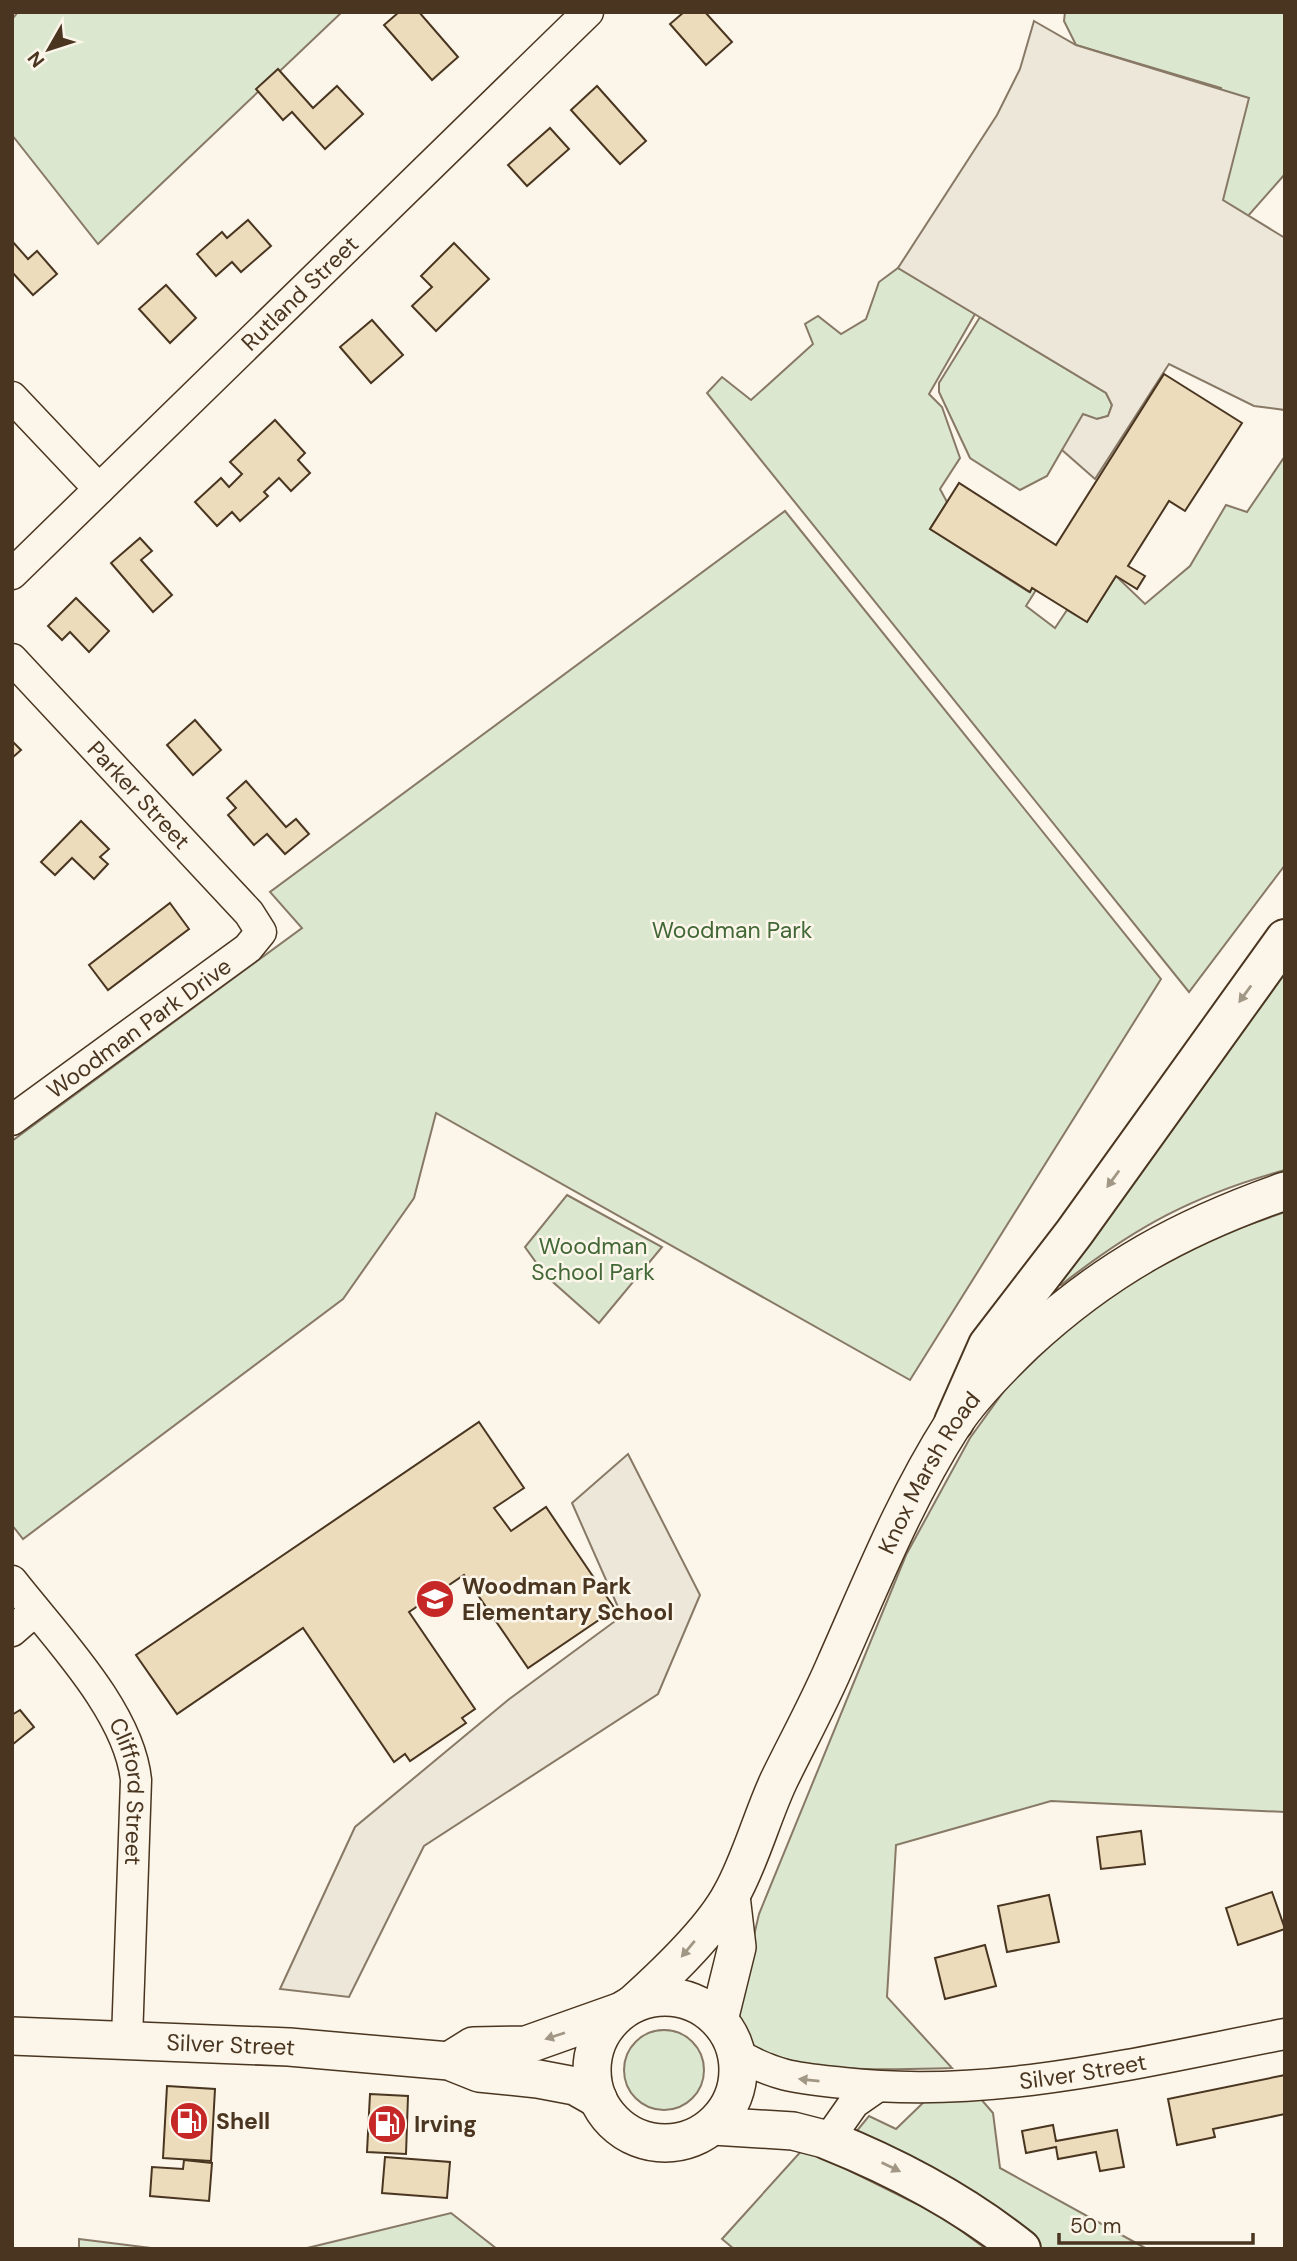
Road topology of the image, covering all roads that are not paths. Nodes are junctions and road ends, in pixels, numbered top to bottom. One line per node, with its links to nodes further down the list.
1 (588, 12): 3 (street, Rutland Street)
2 (12, 397): 3 (street)
3 (99, 489): 4 (street, Rutland Street)
4 (12, 574)
5 (12, 659): 6 (street, Parker Street)
6 (261, 932): 8 (street, Woodman Park Drive)
7 (1285, 939): 10 (highway, one-way to 10)
8 (12, 1120)
9 (1285, 1191): 10 (main road, Knox Marsh Road)
10 (954, 1422): 14 (main road, Knox Marsh Road)
11 (12, 1581): 12 (street, Clifford Street)
12 (35, 1611): 13 (street); 19 (street, Clifford Street)
13 (12, 1631)
14 (731, 1896): 15 (main road, Knox Marsh Road, one-way to 15); 16 (main road, Knox Marsh Road)
15 (626, 2008): 16 (main road); 21 (main road, one-way to 21); 23 (main road)
16 (719, 2020): 20 (main road)
17 (1285, 2034): 22 (street, Silver Street)
18 (12, 2036): 19 (main road, Silver Street)
19 (127, 2040): 21 (main road, Silver Street)
20 (737, 2054): 22 (street, Silver Street, one-way to 20); 24 (main road)
21 (449, 2062): 23 (main road, Silver Street)
22 (877, 2087): 25 (street)
23 (597, 2099): 24 (main road)
24 (713, 2126): 25 (main road)
25 (828, 2140): 26 (highway, one-way to 26)
26 (1021, 2249)

